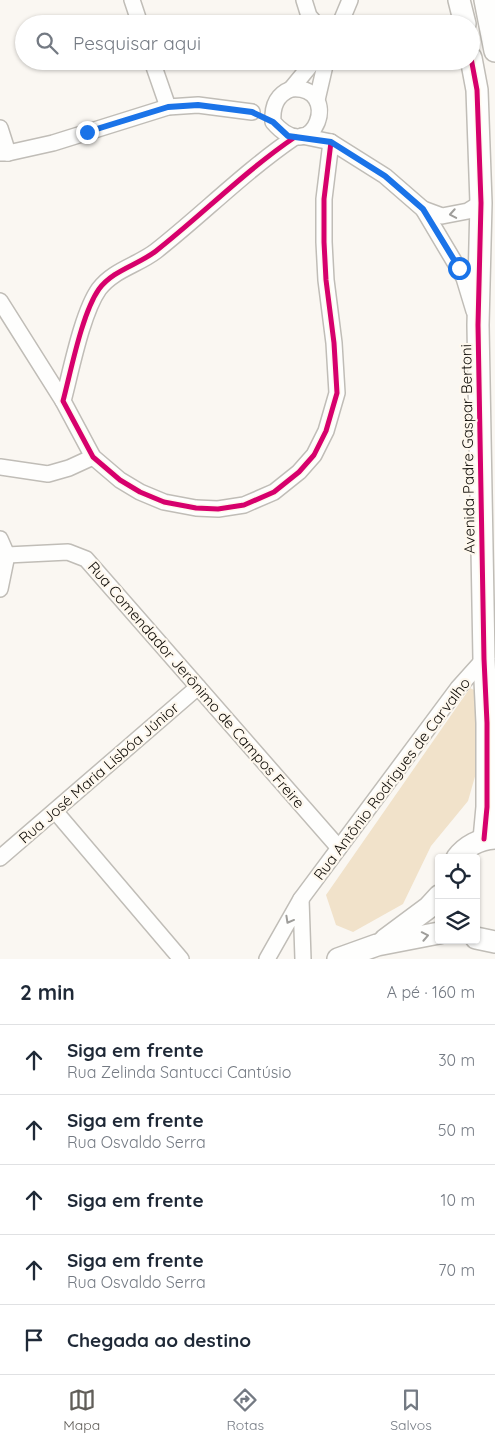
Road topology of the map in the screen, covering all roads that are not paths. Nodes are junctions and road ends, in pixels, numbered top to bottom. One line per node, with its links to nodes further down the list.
1 (132, 0): 6 (street)
2 (304, 0): 7 (street)
3 (350, 0): 8 (street)
4 (459, 0): 9 (street)
5 (485, 0): 10 (street)
6 (137, 15)
7 (309, 15)
8 (344, 15)
9 (463, 15)
10 (495, 51)
11 (155, 70): 18 (street)
12 (307, 70): 15 (street)
13 (324, 70): 16 (street)
14 (473, 70): 27 (street, Avenida Padre Gaspar Bertoni)
15 (291, 89): 16 (street); 17 (street)
16 (317, 100): 20 (street)
17 (275, 102): 19 (street); 21 (street)
18 (168, 107): 19 (street); 25 (street)
19 (252, 112): 21 (street)
20 (319, 121): 23 (street); 24 (street)
21 (275, 124): 23 (street); 26 (street)
22 (0, 128): 25 (street)
23 (299, 137): 24 (street); 26 (street)
24 (331, 142): 28 (street); 32 (street)
25 (4, 153)
26 (265, 158): 31 (street)
27 (481, 203): 28 (street, one-way to 28); 30 (street, Avenida Padre Gaspar Bertoni)
28 (423, 209): 30 (street)
29 (0, 301): 31 (street)
30 (478, 325): 37 (street, Avenida Padre Gaspar Bertoni)
31 (63, 401): 32 (street)
32 (93, 457): 33 (street)
33 (0, 467)
34 (0, 539): 35 (street)
35 (7, 555): 36 (street); 38 (street, Rua Comendador Jerônimo de Campos Freire)
36 (0, 589)
37 (484, 659): 40 (street, Avenida Padre Gaspar Bertoni); 41 (street, Rua Antônio Rodrigues de Carvalho)
38 (198, 687): 39 (street, Rua José Maria Lisbóa Júnior); 41 (street, Rua Comendador Jerônimo de Campos Freire)
39 (56, 811): 43 (street, Rua José Maria Lisbóa Júnior); 50 (street)
40 (490, 839): 42 (street)
41 (339, 848): 44 (street, Rua Antônio Rodrigues de Carvalho)
42 (461, 854)
43 (0, 858)
44 (301, 899): 51 (street, Rua Antônio Rodrigues de Carvalho, one-way to 51); 52 (street)
45 (436, 899): 49 (street)
46 (435, 934): 49 (street, one-way to 46)
47 (480, 939): 48 (street)
48 (495, 942)
49 (377, 945): 53 (street)
50 (181, 959)
51 (267, 959)
52 (303, 959)
53 (338, 959)

